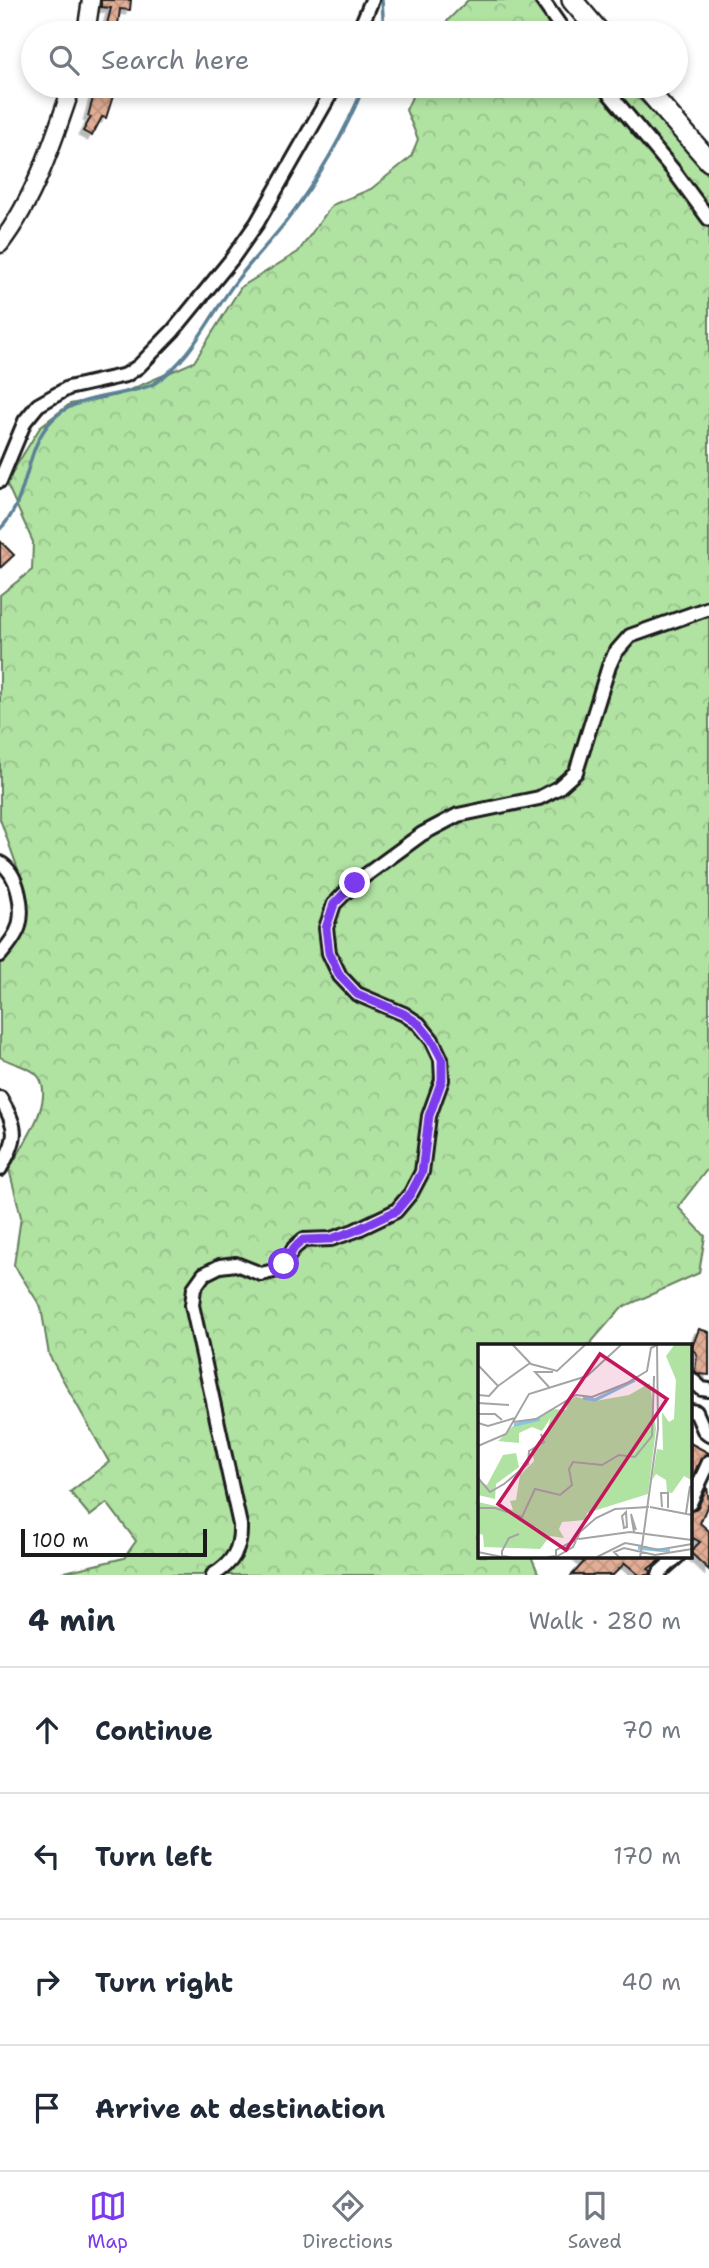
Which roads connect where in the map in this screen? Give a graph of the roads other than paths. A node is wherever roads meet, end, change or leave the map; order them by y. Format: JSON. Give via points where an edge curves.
{"nodes":[{"id":1,"x":91,"y":0,"type":"edge"},
{"id":2,"x":372,"y":0,"type":"edge"},
{"id":3,"x":541,"y":0,"type":"edge"},
{"id":4,"x":572,"y":0,"type":"edge"},
{"id":5,"x":88,"y":21,"type":"edge"},
{"id":6,"x":363,"y":21,"type":"edge"},
{"id":7,"x":556,"y":21,"type":"edge"},
{"id":8,"x":590,"y":21,"type":"edge"},
{"id":9,"x":67,"y":98,"type":"edge"},
{"id":10,"x":328,"y":98,"type":"edge"},
{"id":11,"x":613,"y":98,"type":"edge"},
{"id":12,"x":654,"y":98,"type":"edge"},
{"id":13,"x":709,"y":161,"type":"edge"},
{"id":14,"x":709,"y":219,"type":"edge"},
{"id":15,"x":0,"y":244,"type":"edge"},
{"id":16,"x":0,"y":481,"type":"edge"},
{"id":17,"x":709,"y":608,"type":"edge"},
{"id":18,"x":0,"y":863,"type":"edge"},
{"id":19,"x":0,"y":955,"type":"edge"},
{"id":20,"x":0,"y":1098,"type":"edge"},
{"id":21,"x":0,"y":1169,"type":"edge"},
{"id":22,"x":692,"y":1380,"type":"edge"},
{"id":23,"x":709,"y":1390,"type":"edge"},
{"id":24,"x":692,"y":1411,"type":"edge"},
{"id":25,"x":709,"y":1434,"type":"edge"},
{"id":26,"x":709,"y":1462,"type":"edge"},
{"id":27,"x":692,"y":1499,"type":"edge"},
{"id":28,"x":676,"y":1558,"type":"edge"},
{"id":29,"x":213,"y":1575,"type":"edge"},
{"id":30,"x":659,"y":1575,"type":"edge"}],
"edges":[{"from":1,"to":5,"type":"street"},
{"from":2,"to":6,"type":"street"},
{"from":3,"to":7,"type":"street"},
{"from":4,"to":8,"type":"main road"},
{"from":9,"to":15,"type":"street","via":[[18,222]]},
{"from":10,"to":16,"type":"street","via":[[246,240],[173,331],[126,375],[68,387],[38,405],[25,421]]},
{"from":11,"to":14,"type":"street"},
{"from":12,"to":13,"type":"main road"},
{"from":17,"to":29,"type":"street","via":[[638,632],[615,653],[576,772],[558,788],[540,798],[458,815],[422,834],[334,904],[326,928],[329,953],[340,976],[357,994],[419,1024],[442,1059],[442,1080],[429,1116],[422,1172],[396,1211],[331,1239],[303,1240],[274,1271],[261,1274],[236,1264],[220,1266],[204,1274],[194,1288],[192,1305],[240,1525],[236,1555]]},
{"from":18,"to":19,"type":"street","via":[[13,878],[22,905],[19,928]]},
{"from":20,"to":21,"type":"street","via":[[14,1121],[14,1143]]},
{"from":22,"to":23,"type":"street"},
{"from":24,"to":25,"type":"street"},
{"from":26,"to":27,"type":"street"},
{"from":28,"to":30,"type":"street"}]}
